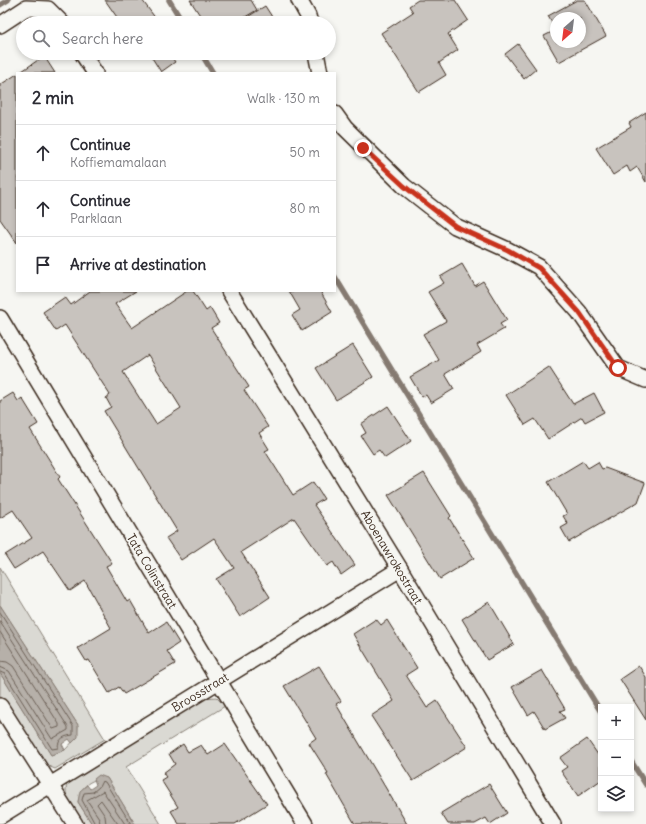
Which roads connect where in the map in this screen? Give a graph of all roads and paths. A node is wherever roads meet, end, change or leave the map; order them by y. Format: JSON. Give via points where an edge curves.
{"nodes":[{"id":1,"x":299,"y":0,"type":"edge"},
{"id":2,"x":55,"y":16,"type":"edge"},
{"id":3,"x":308,"y":16,"type":"edge"},
{"id":4,"x":0,"y":25,"type":"edge"},
{"id":5,"x":87,"y":60,"type":"edge"},
{"id":6,"x":317,"y":60,"type":"edge"},
{"id":7,"x":94,"y":72,"type":"edge"},
{"id":8,"x":320,"y":72,"type":"edge"},
{"id":9,"x":336,"y":115,"type":"edge"},
{"id":10,"x":230,"y":292,"type":"edge"},
{"id":11,"x":0,"y":318,"type":"edge"},
{"id":12,"x":646,"y":380,"type":"edge"},
{"id":13,"x":400,"y":569,"type":"junction"},
{"id":14,"x":218,"y":682,"type":"junction"},
{"id":15,"x":0,"y":706,"type":"edge"},
{"id":16,"x":49,"y":784,"type":"junction"},
{"id":17,"x":0,"y":816,"type":"edge"},
{"id":18,"x":75,"y":824,"type":"edge"},
{"id":19,"x":305,"y":824,"type":"edge"},
{"id":20,"x":553,"y":824,"type":"edge"}],
"edges":[{"from":1,"to":3,"type":"street"},
{"from":2,"to":4,"type":"street","via":[[48,9],[26,8]]},
{"from":5,"to":7,"type":"street"},
{"from":6,"to":8,"type":"street"},
{"from":9,"to":12,"type":"street","via":[[345,128],[404,186],[455,226],[508,250],[539,268],[579,312],[618,368]]},
{"from":10,"to":13,"type":"street","name":"Aboenawrokostraat"},
{"from":11,"to":14,"type":"street","name":"Tata Colinstraat"},
{"from":13,"to":14,"type":"street","name":"Broosstraat"},
{"from":13,"to":20,"type":"street","name":"Aboenawrokostraat"},
{"from":14,"to":16,"type":"street","name":"Broosstraat"},
{"from":14,"to":19,"type":"street","name":"Tata Colinstraat"},
{"from":15,"to":16,"type":"street"},
{"from":16,"to":17,"type":"street","name":"Broosstraat"},
{"from":16,"to":18,"type":"street"}]}
